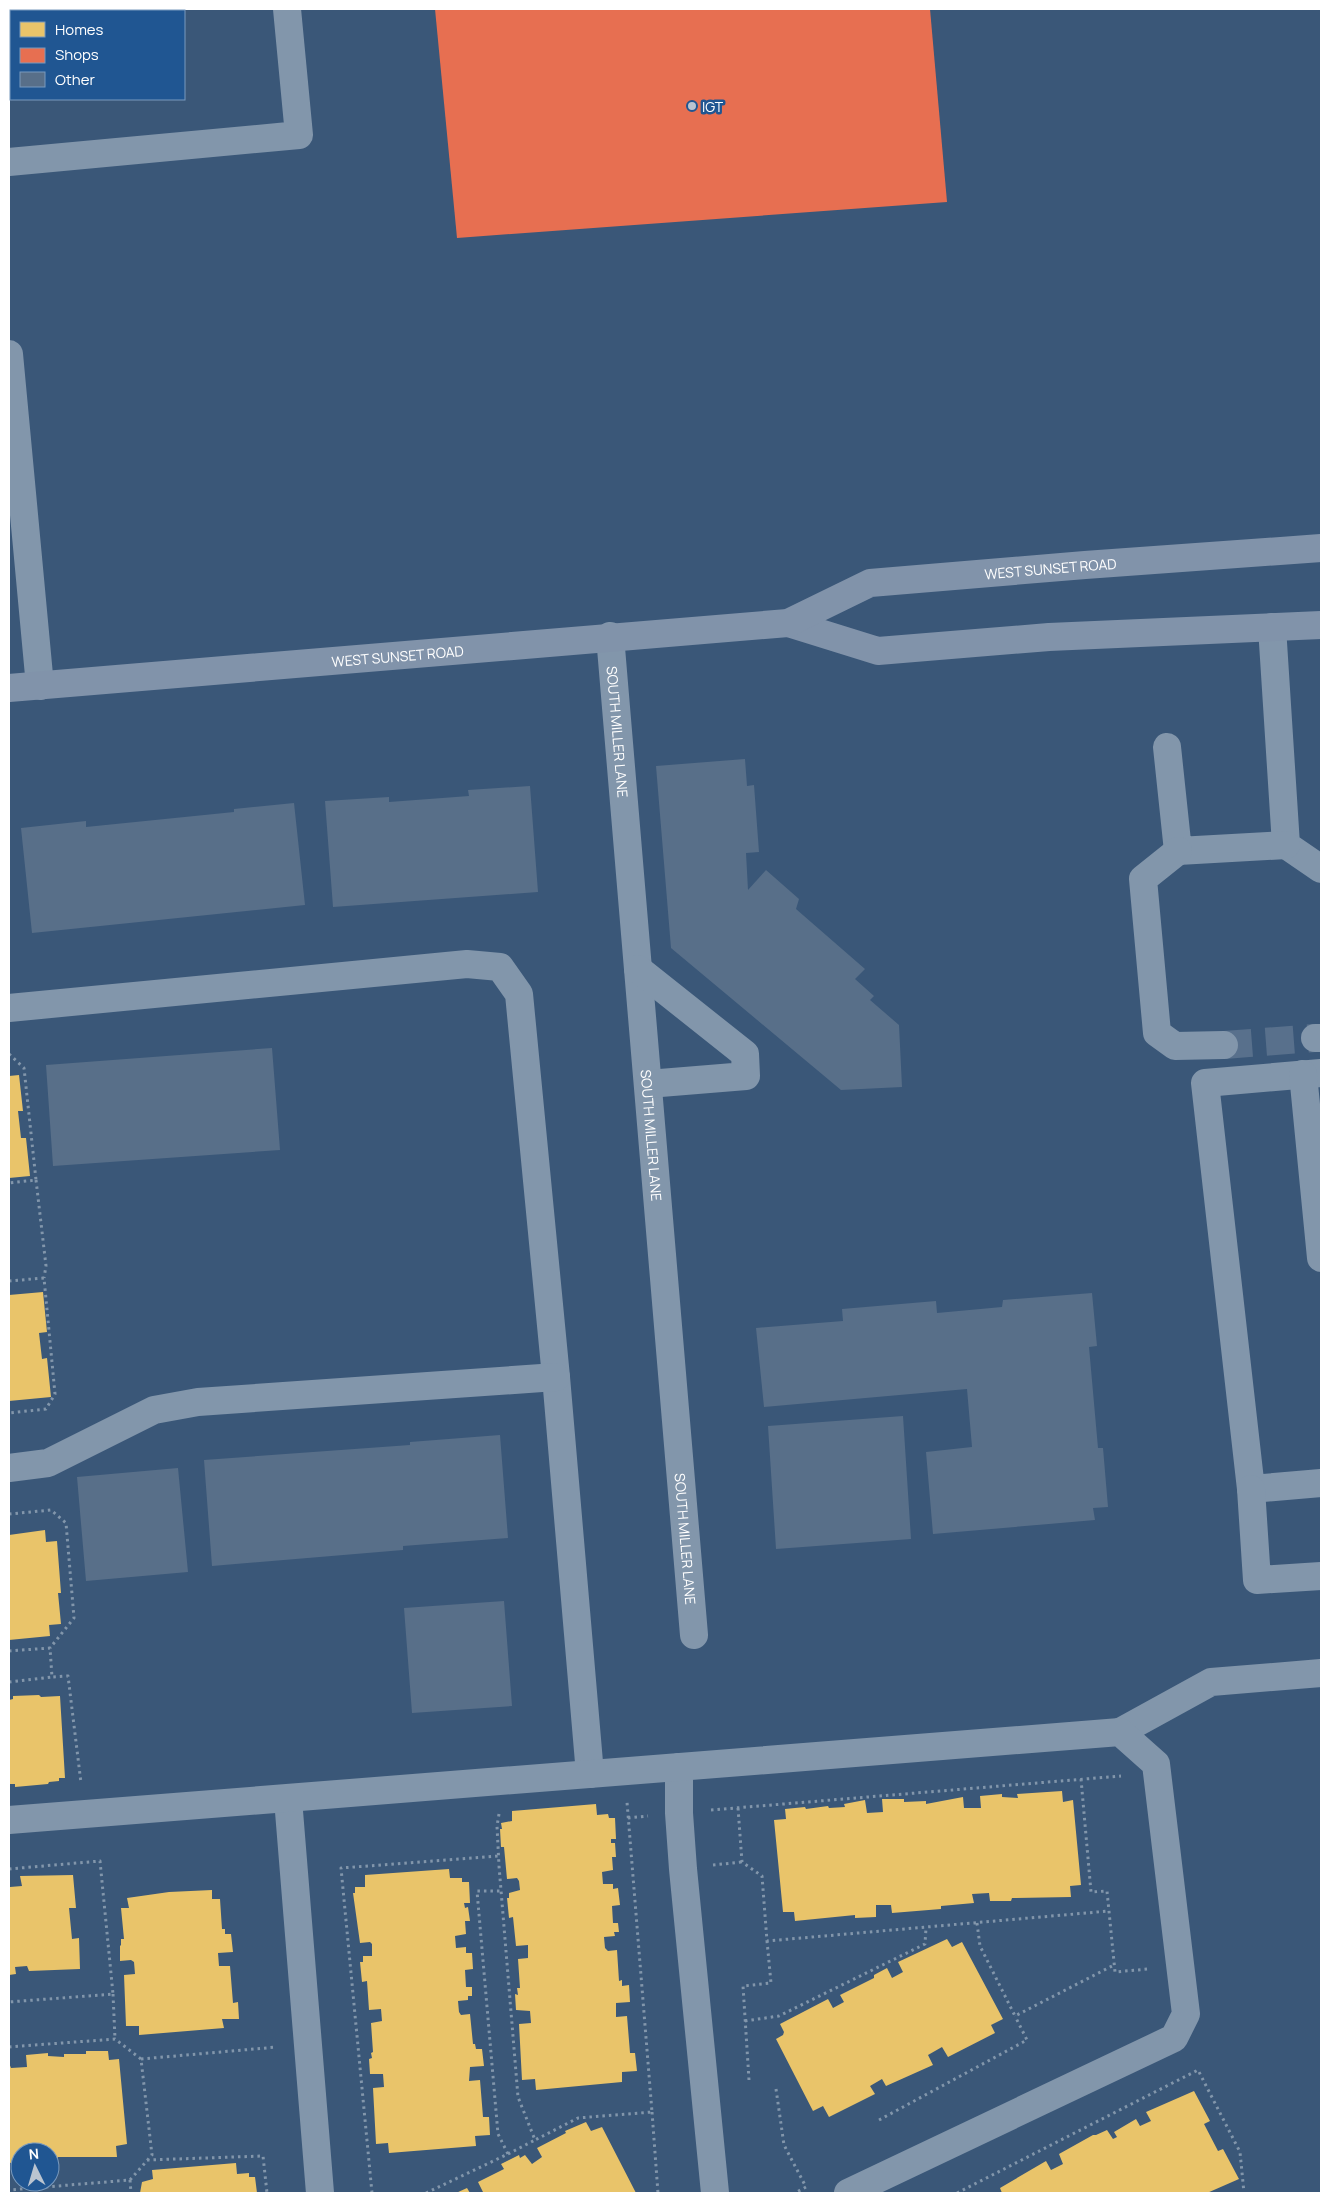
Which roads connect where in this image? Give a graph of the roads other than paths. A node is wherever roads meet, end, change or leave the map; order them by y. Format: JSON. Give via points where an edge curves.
{"nodes":[{"id":1,"x":287,"y":9,"type":"edge"},
{"id":2,"x":9,"y":162,"type":"edge"},
{"id":3,"x":9,"y":354,"type":"edge"},
{"id":4,"x":1321,"y":548,"type":"edge"},
{"id":5,"x":788,"y":623,"type":"junction"},
{"id":6,"x":1321,"y":625,"type":"edge"},
{"id":7,"x":1272,"y":627,"type":"junction"},
{"id":8,"x":610,"y":636,"type":"junction"},
{"id":9,"x":40,"y":686,"type":"junction"},
{"id":10,"x":9,"y":688,"type":"edge"},
{"id":11,"x":1167,"y":747,"type":"dead end"},
{"id":12,"x":1286,"y":845,"type":"junction"},
{"id":13,"x":1178,"y":850,"type":"junction"},
{"id":14,"x":1321,"y":869,"type":"edge"},
{"id":15,"x":638,"y":969,"type":"junction"},
{"id":16,"x":9,"y":1008,"type":"edge"},
{"id":17,"x":1224,"y":1045,"type":"tunnel mouth"},
{"id":18,"x":1312,"y":1073,"type":"edge"},
{"id":19,"x":648,"y":1084,"type":"junction"},
{"id":20,"x":1321,"y":1258,"type":"edge"},
{"id":21,"x":556,"y":1377,"type":"junction"},
{"id":22,"x":9,"y":1468,"type":"edge"},
{"id":23,"x":1321,"y":1483,"type":"edge"},
{"id":24,"x":1251,"y":1489,"type":"junction"},
{"id":25,"x":1321,"y":1576,"type":"edge"},
{"id":26,"x":694,"y":1635,"type":"dead end"},
{"id":27,"x":1321,"y":1674,"type":"edge"},
{"id":28,"x":1120,"y":1732,"type":"junction"},
{"id":29,"x":679,"y":1767,"type":"junction"},
{"id":30,"x":590,"y":1774,"type":"junction"},
{"id":31,"x":288,"y":1799,"type":"junction"},
{"id":32,"x":9,"y":1820,"type":"edge"},
{"id":33,"x":320,"y":2193,"type":"edge"},
{"id":34,"x":715,"y":2193,"type":"edge"},
{"id":35,"x":848,"y":2193,"type":"edge"}],
"edges":[{"from":1,"to":2,"type":"street","via":[[299,135]]},
{"from":3,"to":9,"type":"street"},
{"from":4,"to":5,"type":"main road","name":"WEST SUNSET ROAD","via":[[870,583]]},
{"from":5,"to":7,"type":"main road","name":"WEST SUNSET ROAD","via":[[878,651],[1049,637]]},
{"from":5,"to":8,"type":"main road","name":"WEST SUNSET ROAD"},
{"from":6,"to":7,"type":"main road","name":"WEST SUNSET ROAD"},
{"from":7,"to":12,"type":"street"},
{"from":8,"to":9,"type":"main road","name":"WEST SUNSET ROAD"},
{"from":8,"to":15,"type":"street","name":"SOUTH MILLER LANE"},
{"from":9,"to":10,"type":"main road","name":"WEST SUNSET ROAD"},
{"from":11,"to":13,"type":"street"},
{"from":12,"to":13,"type":"street"},
{"from":12,"to":14,"type":"street"},
{"from":13,"to":17,"type":"street","via":[[1143,879],[1157,1032],[1174,1046]]},
{"from":15,"to":19,"type":"street","name":"SOUTH MILLER LANE"},
{"from":15,"to":19,"type":"street","via":[[745,1054],[746,1076]]},
{"from":16,"to":21,"type":"street","via":[[467,964],[500,967],[519,994]]},
{"from":18,"to":20,"type":"street"},
{"from":18,"to":24,"type":"street","via":[[1205,1083]]},
{"from":19,"to":26,"type":"street","name":"SOUTH MILLER LANE"},
{"from":21,"to":22,"type":"street","via":[[198,1402],[154,1410],[48,1463]]},
{"from":21,"to":30,"type":"street"},
{"from":23,"to":24,"type":"street"},
{"from":24,"to":25,"type":"street","via":[[1257,1580]]},
{"from":27,"to":28,"type":"street","via":[[1211,1682]]},
{"from":28,"to":29,"type":"street"},
{"from":28,"to":35,"type":"street","via":[[1156,1764],[1186,2014],[1174,2038]]},
{"from":29,"to":30,"type":"street"},
{"from":29,"to":34,"type":"street","via":[[679,1813]]},
{"from":30,"to":31,"type":"street"},
{"from":31,"to":32,"type":"street"},
{"from":31,"to":33,"type":"street"}]}
